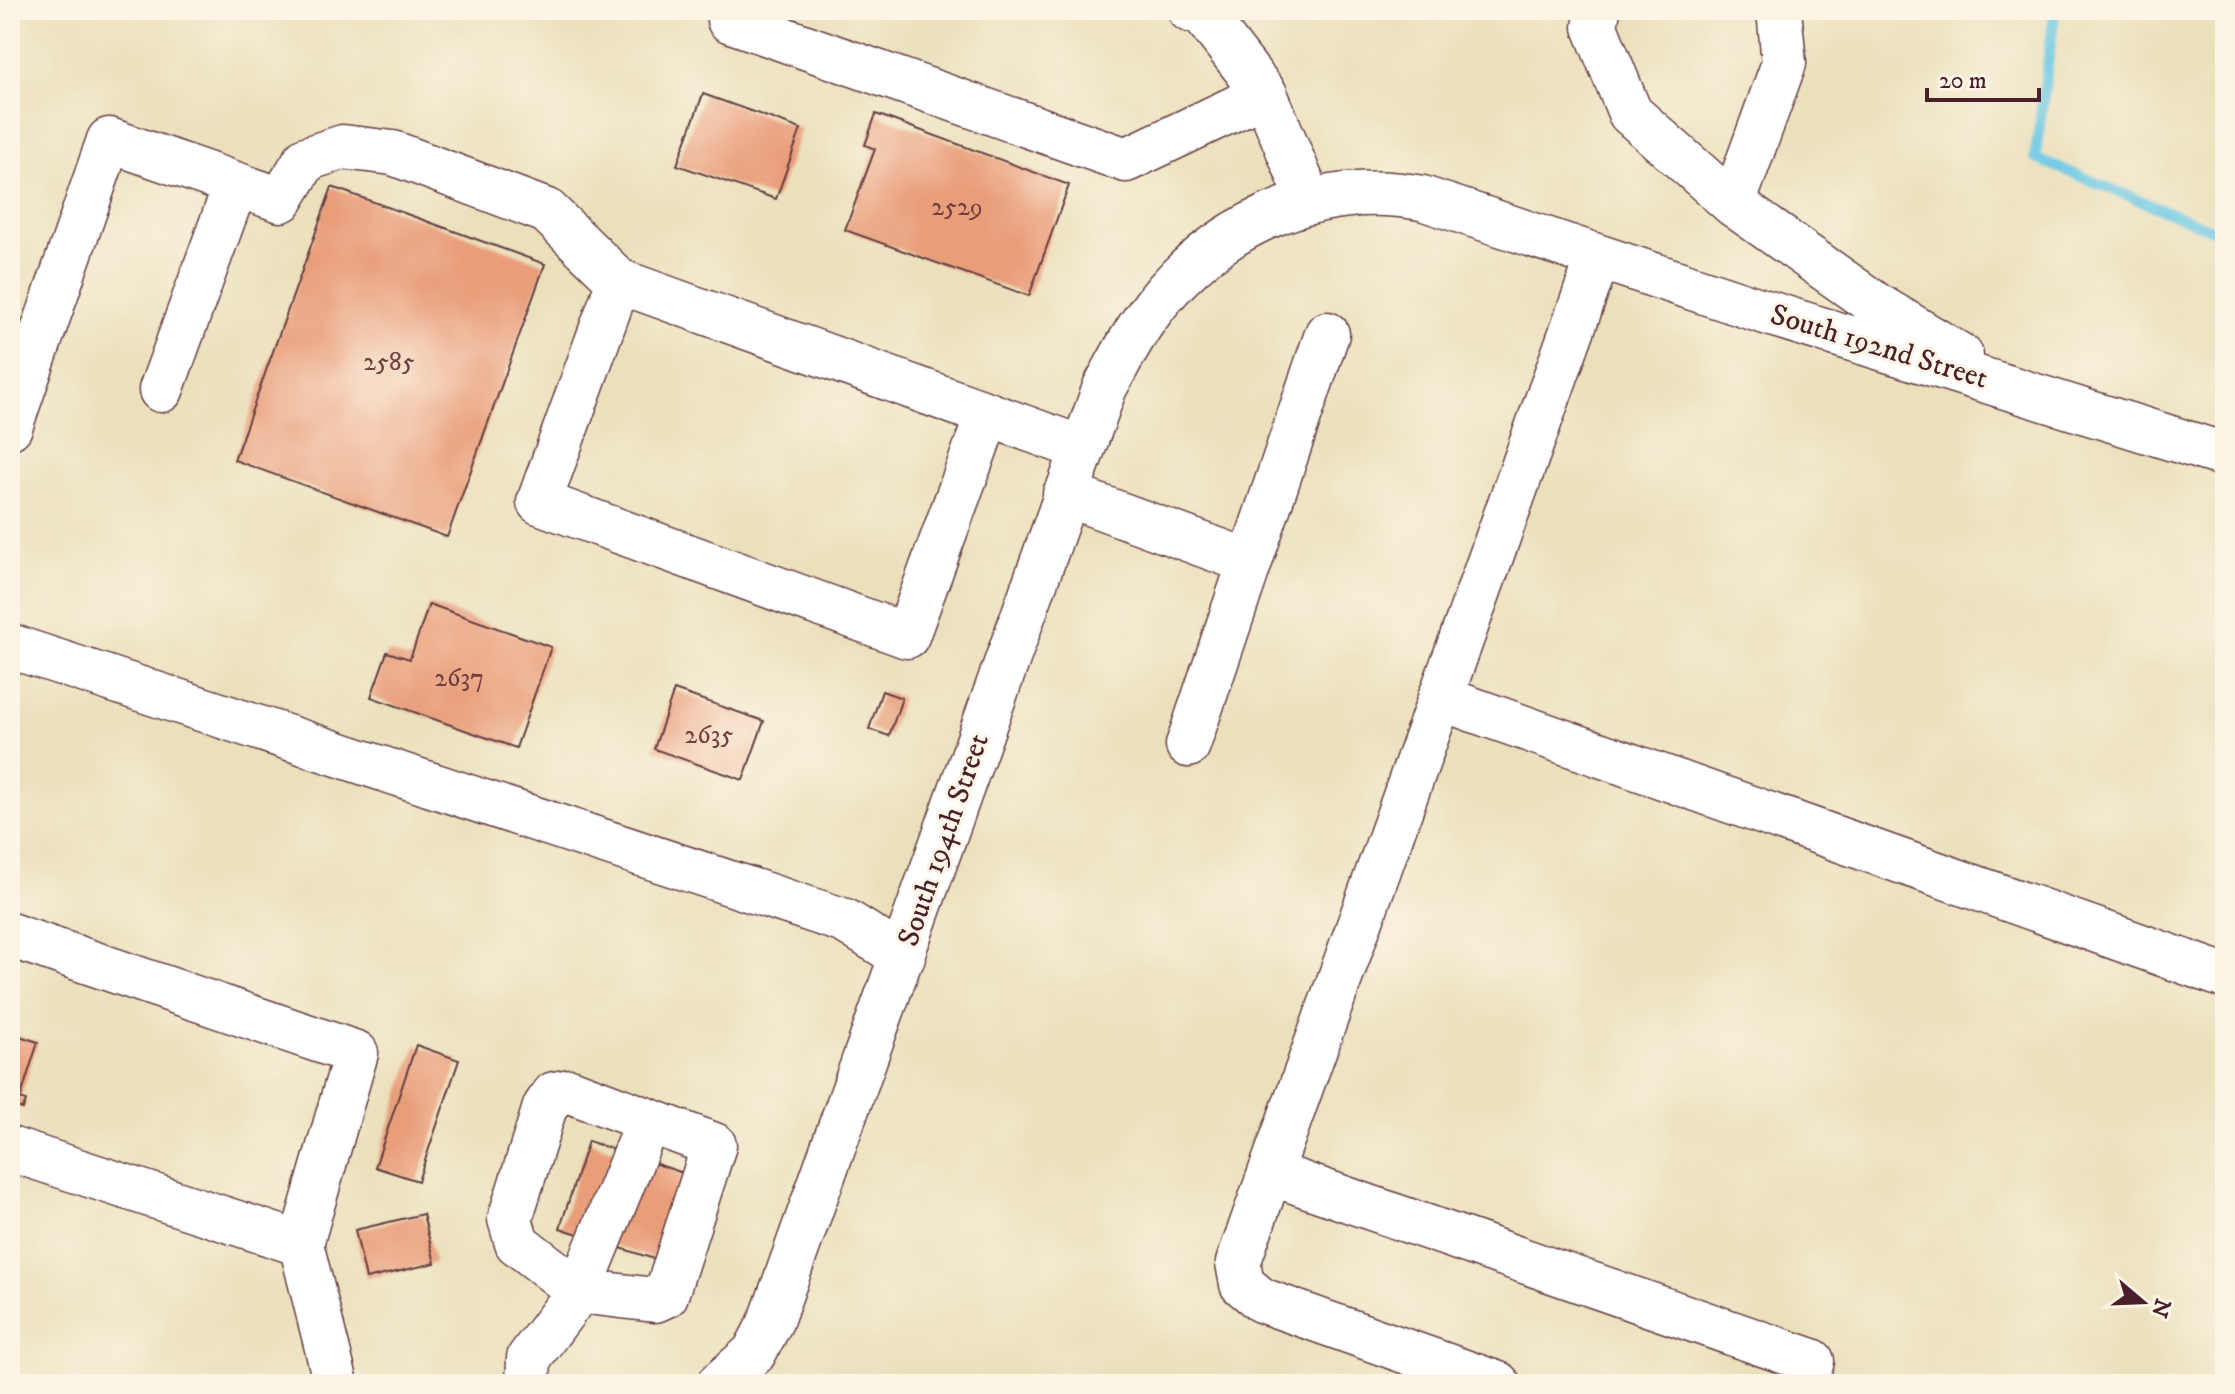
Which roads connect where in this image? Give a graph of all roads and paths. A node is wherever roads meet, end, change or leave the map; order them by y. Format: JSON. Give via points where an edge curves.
{"nodes":[{"id":1,"x":733,"y":10,"type":"edge"},
{"id":2,"x":1190,"y":10,"type":"edge"},
{"id":3,"x":1598,"y":10,"type":"edge"},
{"id":4,"x":1779,"y":10,"type":"edge"},
{"id":5,"x":1265,"y":94,"type":"junction"},
{"id":6,"x":236,"y":184,"type":"junction"},
{"id":7,"x":1309,"y":200,"type":"junction"},
{"id":8,"x":1733,"y":204,"type":"junction"},
{"id":9,"x":1598,"y":258,"type":"junction"},
{"id":10,"x":619,"y":281,"type":"junction"},
{"id":11,"x":1327,"y":334,"type":"dead end"},
{"id":12,"x":161,"y":390,"type":"dead end"},
{"id":13,"x":2018,"y":390,"type":"junction"},
{"id":14,"x":988,"y":414,"type":"junction"},
{"id":15,"x":10,"y":427,"type":"edge"},
{"id":16,"x":1081,"y":448,"type":"junction"},
{"id":17,"x":2225,"y":455,"type":"edge"},
{"id":18,"x":1065,"y":494,"type":"junction"},
{"id":19,"x":1250,"y":562,"type":"junction"},
{"id":20,"x":10,"y":646,"type":"edge"},
{"id":21,"x":1440,"y":698,"type":"junction"},
{"id":22,"x":1188,"y":745,"type":"dead end"},
{"id":23,"x":10,"y":935,"type":"edge"},
{"id":24,"x":903,"y":957,"type":"junction"},
{"id":25,"x":2225,"y":976,"type":"edge"},
{"id":26,"x":648,"y":1121,"type":"junction"},
{"id":27,"x":10,"y":1149,"type":"edge"},
{"id":28,"x":1271,"y":1173,"type":"junction"},
{"id":29,"x":301,"y":1244,"type":"junction"},
{"id":30,"x":579,"y":1291,"type":"junction"},
{"id":31,"x":336,"y":1384,"type":"edge"},
{"id":32,"x":528,"y":1384,"type":"edge"},
{"id":33,"x":719,"y":1384,"type":"edge"},
{"id":34,"x":1498,"y":1384,"type":"edge"},
{"id":35,"x":1803,"y":1384,"type":"edge"}],
"edges":[{"from":1,"to":5,"type":"street","via":[[729,20],[1126,160]]},
{"from":2,"to":5,"type":"street","via":[[1203,14]]},
{"from":3,"to":8,"type":"street","via":[[1595,27],[1630,113]]},
{"from":4,"to":8,"type":"street","via":[[1784,63]]},
{"from":5,"to":7,"type":"street"},
{"from":6,"to":10,"type":"street","via":[[281,200],[306,159],[343,147],[393,153],[547,211]]},
{"from":6,"to":12,"type":"street"},
{"from":6,"to":15,"type":"street","via":[[109,140]]},
{"from":7,"to":9,"type":"street","name":"South 192nd Street","via":[[1383,191],[1422,198]]},
{"from":7,"to":16,"type":"street","name":"South 194th Street","via":[[1238,231],[1204,254],[1167,292],[1105,387]]},
{"from":8,"to":13,"type":"street","via":[[1875,304]]},
{"from":9,"to":13,"type":"street","name":"South 192nd Street"},
{"from":9,"to":21,"type":"street"},
{"from":10,"to":14,"type":"street"},
{"from":10,"to":14,"type":"street","via":[[539,502],[907,636]]},
{"from":11,"to":19,"type":"street"},
{"from":13,"to":17,"type":"street","name":"South 192nd Street"},
{"from":14,"to":16,"type":"street"},
{"from":16,"to":18,"type":"street","name":"South 194th Street"},
{"from":18,"to":19,"type":"street"},
{"from":18,"to":24,"type":"street","name":"South 194th Street"},
{"from":19,"to":22,"type":"street"},
{"from":20,"to":24,"type":"street","via":[[845,921]]},
{"from":21,"to":25,"type":"street"},
{"from":21,"to":28,"type":"street"},
{"from":23,"to":29,"type":"street","via":[[356,1053]]},
{"from":24,"to":33,"type":"street","name":"South 194th Street","via":[[771,1321],[754,1353]]},
{"from":26,"to":30,"type":"street"},
{"from":26,"to":30,"type":"street","via":[[714,1145],[670,1288],[655,1300]]},
{"from":26,"to":30,"type":"street","via":[[570,1091],[554,1094],[545,1107],[510,1219],[511,1233]]},
{"from":27,"to":29,"type":"street"},
{"from":28,"to":34,"type":"street","via":[[1238,1263],[1242,1284],[1261,1300]]},
{"from":28,"to":35,"type":"street","via":[[1812,1361]]},
{"from":29,"to":31,"type":"street"},
{"from":30,"to":32,"type":"street","via":[[529,1358]]}]}
